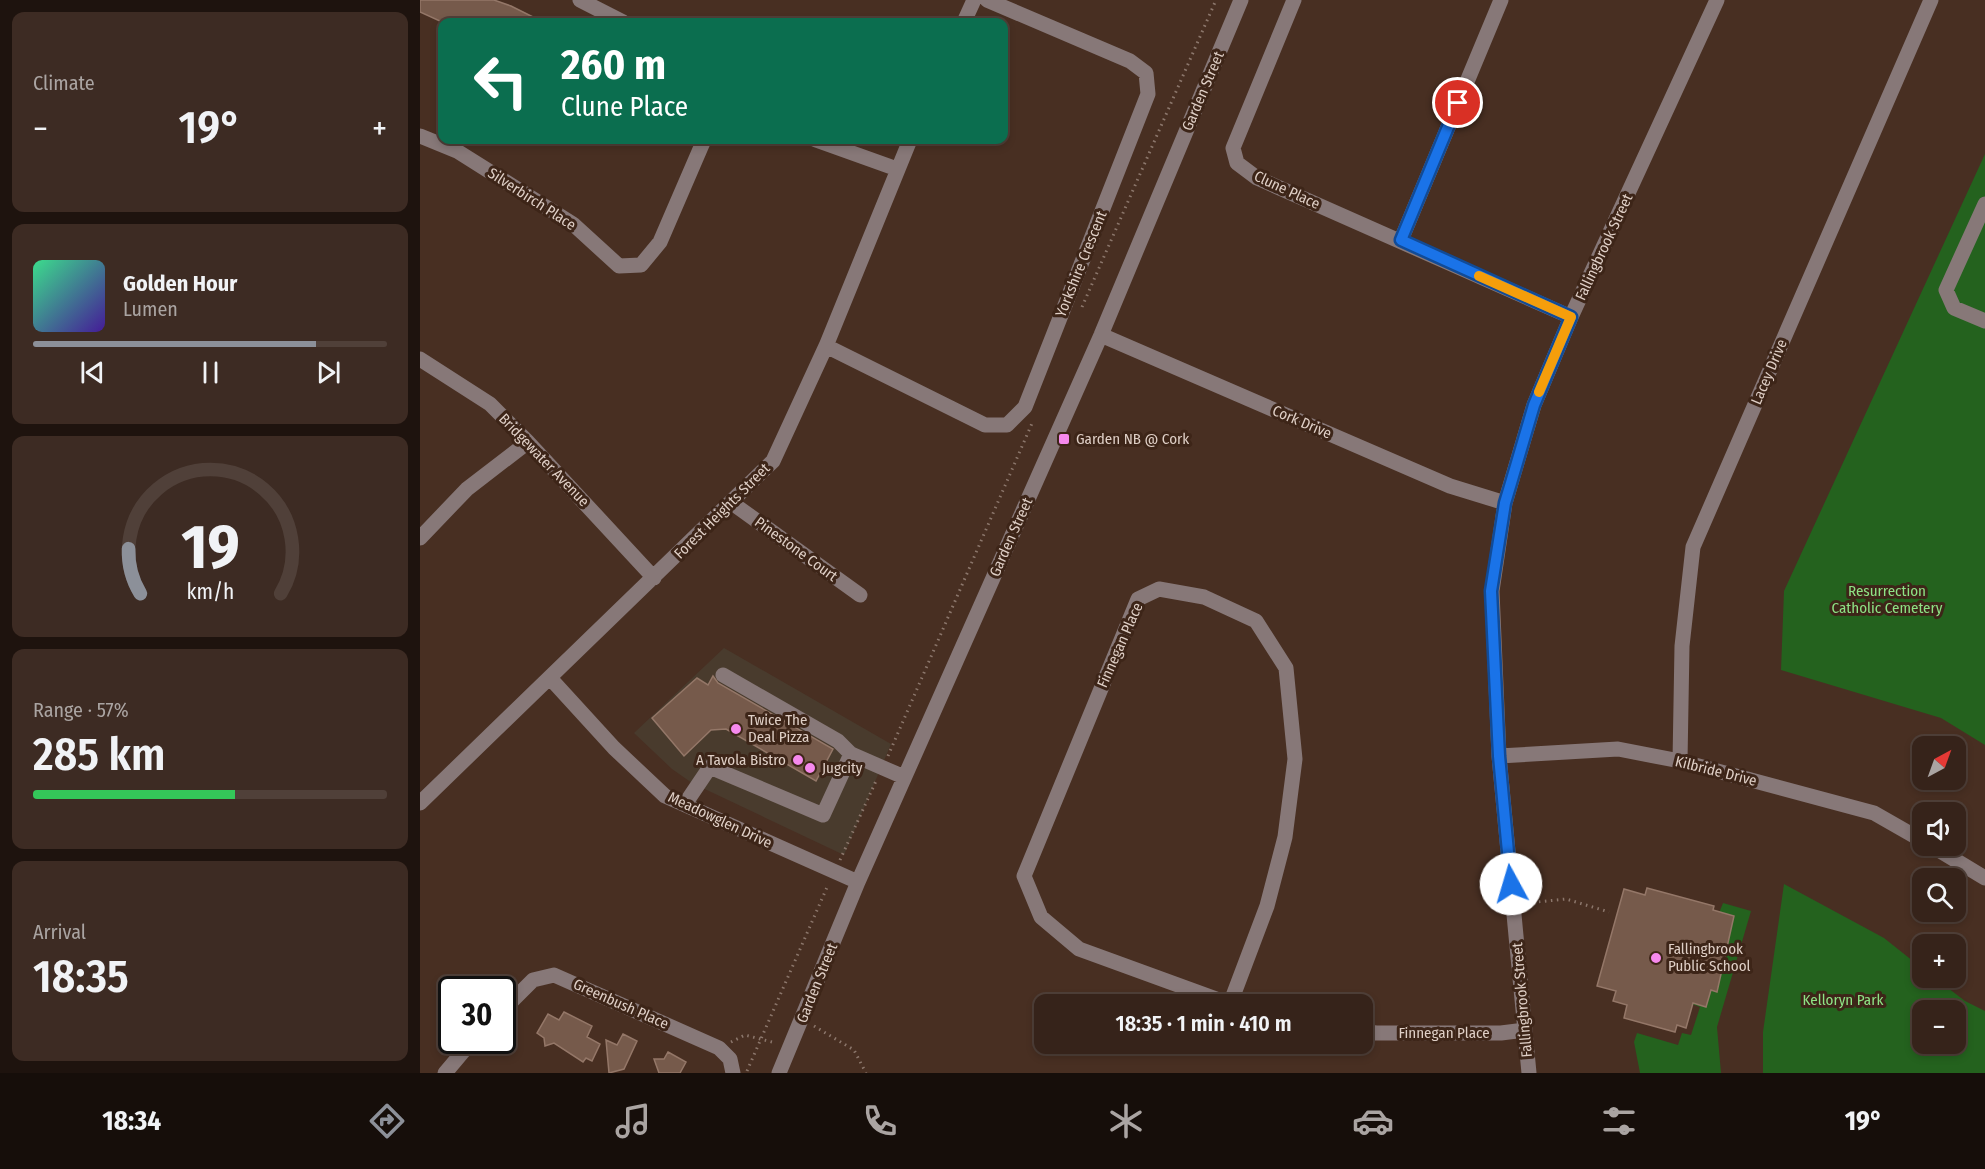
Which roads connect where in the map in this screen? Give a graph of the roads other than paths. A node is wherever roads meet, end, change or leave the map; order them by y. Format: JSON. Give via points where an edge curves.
{"nodes":[{"id":1,"x":580,"y":0,"type":"edge"},
{"id":2,"x":974,"y":0,"type":"edge"},
{"id":3,"x":987,"y":0,"type":"edge"},
{"id":4,"x":1240,"y":0,"type":"edge"},
{"id":5,"x":1294,"y":0,"type":"edge"},
{"id":6,"x":1501,"y":0,"type":"edge"},
{"id":7,"x":1717,"y":0,"type":"edge"},
{"id":8,"x":1931,"y":0,"type":"edge"},
{"id":9,"x":615,"y":18,"type":"edge"},
{"id":10,"x":966,"y":18,"type":"edge"},
{"id":11,"x":420,"y":136,"type":"edge"},
{"id":12,"x":438,"y":143,"type":"edge"},
{"id":13,"x":440,"y":144,"type":"edge"},
{"id":14,"x":702,"y":144,"type":"edge"},
{"id":15,"x":827,"y":144,"type":"edge"},
{"id":16,"x":908,"y":144,"type":"edge"},
{"id":17,"x":897,"y":169,"type":"junction"},
{"id":18,"x":1985,"y":204,"type":"edge"},
{"id":19,"x":1401,"y":240,"type":"junction"},
{"id":20,"x":1571,"y":317,"type":"junction"},
{"id":21,"x":1985,"y":321,"type":"edge"},
{"id":22,"x":1101,"y":334,"type":"junction"},
{"id":23,"x":826,"y":346,"type":"junction"},
{"id":24,"x":420,"y":359,"type":"edge"},
{"id":25,"x":528,"y":442,"type":"junction"},
{"id":26,"x":732,"y":503,"type":"junction"},
{"id":27,"x":1505,"y":503,"type":"junction"},
{"id":28,"x":420,"y":538,"type":"edge"},
{"id":29,"x":654,"y":578,"type":"junction"},
{"id":30,"x":860,"y":595,"type":"dead end"},
{"id":31,"x":723,"y":675,"type":"dead end"},
{"id":32,"x":550,"y":678,"type":"junction"},
{"id":33,"x":851,"y":754,"type":"junction"},
{"id":34,"x":1499,"y":756,"type":"junction"},
{"id":35,"x":1680,"y":761,"type":"junction"},
{"id":36,"x":904,"y":777,"type":"junction"},
{"id":37,"x":420,"y":803,"type":"edge"},
{"id":38,"x":685,"y":804,"type":"junction"},
{"id":39,"x":1912,"y":835,"type":"edge"},
{"id":40,"x":1949,"y":856,"type":"edge"},
{"id":41,"x":1985,"y":878,"type":"edge"},
{"id":42,"x":858,"y":882,"type":"junction"},
{"id":43,"x":516,"y":997,"type":"edge"},
{"id":44,"x":1232,"y":1004,"type":"edge"},
{"id":45,"x":1526,"y":1030,"type":"junction"},
{"id":46,"x":1373,"y":1033,"type":"edge"},
{"id":47,"x":461,"y":1054,"type":"edge"},
{"id":48,"x":445,"y":1073,"type":"edge"},
{"id":49,"x":733,"y":1073,"type":"edge"},
{"id":50,"x":779,"y":1073,"type":"edge"},
{"id":51,"x":1529,"y":1073,"type":"edge"}],
"edges":[{"from":1,"to":9,"type":"street"},
{"from":2,"to":10,"type":"street"},
{"from":3,"to":23,"type":"street","name":"Yorkshire Crescent","via":[[1130,61],[1146,73],[1148,94],[1025,407],[1007,425],[985,425]]},
{"from":4,"to":22,"type":"street","name":"Garden Street"},
{"from":5,"to":19,"type":"street","name":"Clune Place","via":[[1233,148],[1237,164],[1257,178]]},
{"from":6,"to":19,"type":"street"},
{"from":7,"to":20,"type":"street","name":"Fallingbrook Street"},
{"from":8,"to":35,"type":"street","name":"Lacey Drive","via":[[1693,547],[1682,646]]},
{"from":11,"to":12,"type":"street","name":"Silverbirch Place"},
{"from":13,"to":14,"type":"street","name":"Silverbirch Place","via":[[573,224],[619,266],[641,265],[660,242]]},
{"from":15,"to":17,"type":"street"},
{"from":16,"to":17,"type":"street","name":"Forest Heights Street"},
{"from":17,"to":23,"type":"street","name":"Forest Heights Street"},
{"from":18,"to":21,"type":"street","via":[[1946,290],[1954,308]]},
{"from":19,"to":20,"type":"street","name":"Clune Place"},
{"from":20,"to":27,"type":"street","name":"Fallingbrook Street","via":[[1534,405]]},
{"from":22,"to":27,"type":"street","name":"Cork Drive","via":[[1450,486]]},
{"from":22,"to":36,"type":"street","name":"Garden Street"},
{"from":23,"to":26,"type":"street","name":"Forest Heights Street","via":[[773,461]]},
{"from":24,"to":25,"type":"street","name":"Bridgewater Avenue","via":[[490,404]]},
{"from":25,"to":28,"type":"street","via":[[467,489]]},
{"from":25,"to":29,"type":"street","name":"Bridgewater Avenue"},
{"from":26,"to":29,"type":"street","name":"Forest Heights Street"},
{"from":26,"to":30,"type":"street","name":"Pinestone Court"},
{"from":27,"to":34,"type":"street","name":"Fallingbrook Street","via":[[1491,591]]},
{"from":29,"to":32,"type":"street","name":"Forest Heights Street"},
{"from":31,"to":33,"type":"street","via":[[838,741]]},
{"from":32,"to":37,"type":"street","name":"Forest Heights Street"},
{"from":32,"to":38,"type":"street","name":"Meadowglen Drive","via":[[614,748],[665,796]]},
{"from":33,"to":36,"type":"street"},
{"from":33,"to":38,"type":"street","via":[[823,815],[710,767]]},
{"from":34,"to":35,"type":"street","name":"Kilbride Drive","via":[[1618,749]]},
{"from":34,"to":45,"type":"street","name":"Fallingbrook Street"},
{"from":35,"to":39,"type":"street","name":"Kilbride Drive","via":[[1874,813]]},
{"from":36,"to":42,"type":"street","name":"Garden Street"},
{"from":38,"to":42,"type":"street","name":"Meadowglen Drive"},
{"from":40,"to":41,"type":"street"},
{"from":42,"to":50,"type":"street","name":"Garden Street"},
{"from":43,"to":49,"type":"street","name":"Greenbush Place","via":[[533,980],[554,975],[719,1047],[730,1059]]},
{"from":44,"to":44,"type":"street","name":"Finnegan Place","via":[[1267,906],[1285,837],[1295,759],[1286,668],[1256,621],[1204,597],[1159,589],[1138,599],[1024,876],[1041,917],[1079,949]]},
{"from":45,"to":46,"type":"street","name":"Finnegan Place"},
{"from":45,"to":51,"type":"street","name":"Fallingbrook Street"},
{"from":47,"to":48,"type":"street"}]}
